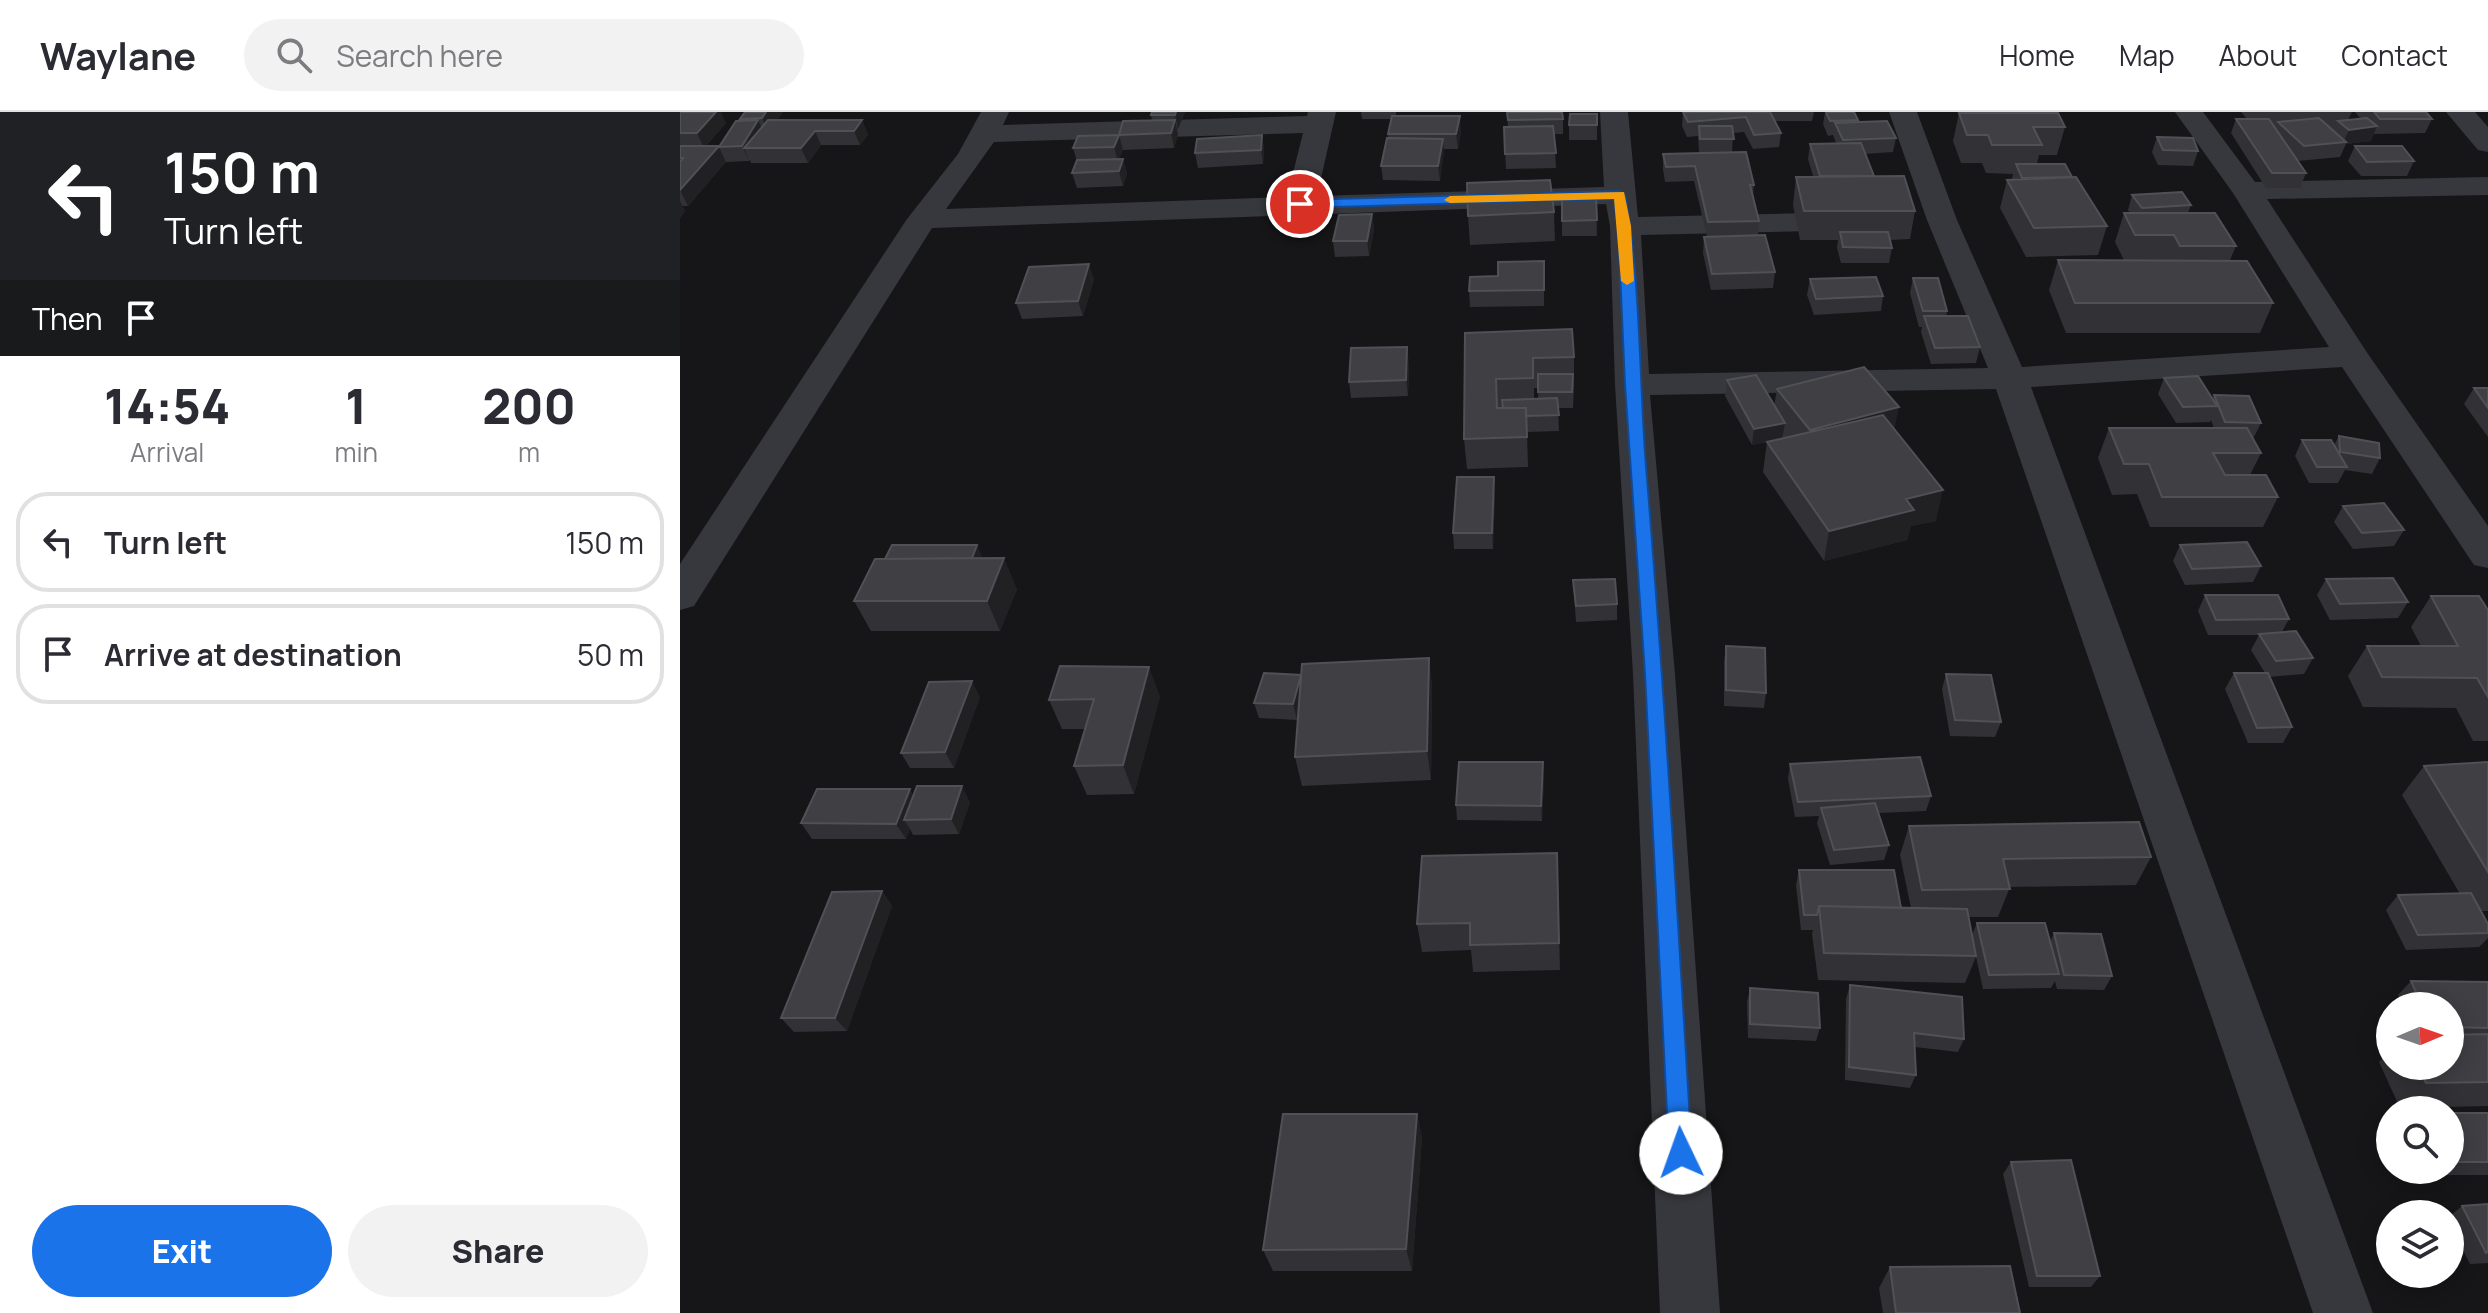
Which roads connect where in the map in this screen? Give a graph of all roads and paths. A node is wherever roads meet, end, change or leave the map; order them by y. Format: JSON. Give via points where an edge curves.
{"nodes":[{"id":1,"x":1614,"y":112,"type":"edge"},
{"id":2,"x":1903,"y":112,"type":"edge"},
{"id":3,"x":2189,"y":112,"type":"edge"},
{"id":4,"x":2460,"y":112,"type":"edge"},
{"id":5,"x":1321,"y":118,"type":"edge"},
{"id":6,"x":990,"y":123,"type":"edge"},
{"id":7,"x":2488,"y":144,"type":"edge"},
{"id":8,"x":2488,"y":186,"type":"edge"},
{"id":9,"x":2247,"y":191,"type":"junction"},
{"id":10,"x":1300,"y":204,"type":"junction"},
{"id":11,"x":1622,"y":210,"type":"junction"},
{"id":12,"x":922,"y":219,"type":"junction"},
{"id":13,"x":1878,"y":221,"type":"edge"},
{"id":14,"x":2352,"y":356,"type":"junction"},
{"id":15,"x":2010,"y":378,"type":"junction"},
{"id":16,"x":1632,"y":385,"type":"junction"},
{"id":17,"x":2488,"y":555,"type":"edge"},
{"id":18,"x":683,"y":587,"type":"edge"},
{"id":19,"x":1690,"y":1313,"type":"edge"},
{"id":20,"x":2343,"y":1313,"type":"edge"}],
"edges":[{"from":1,"to":11,"type":"street"},
{"from":2,"to":15,"type":"street","via":[[1926,220]]},
{"from":3,"to":9,"type":"street"},
{"from":4,"to":7,"type":"street"},
{"from":5,"to":6,"type":"street"},
{"from":5,"to":10,"type":"street"},
{"from":6,"to":12,"type":"street","via":[[960,175]]},
{"from":8,"to":9,"type":"street"},
{"from":9,"to":14,"type":"street"},
{"from":10,"to":11,"type":"street"},
{"from":10,"to":12,"type":"street"},
{"from":11,"to":13,"type":"street"},
{"from":11,"to":16,"type":"street"},
{"from":12,"to":18,"type":"street"},
{"from":14,"to":15,"type":"street"},
{"from":14,"to":17,"type":"street"},
{"from":15,"to":16,"type":"street"},
{"from":15,"to":20,"type":"street"},
{"from":16,"to":19,"type":"street"}]}
